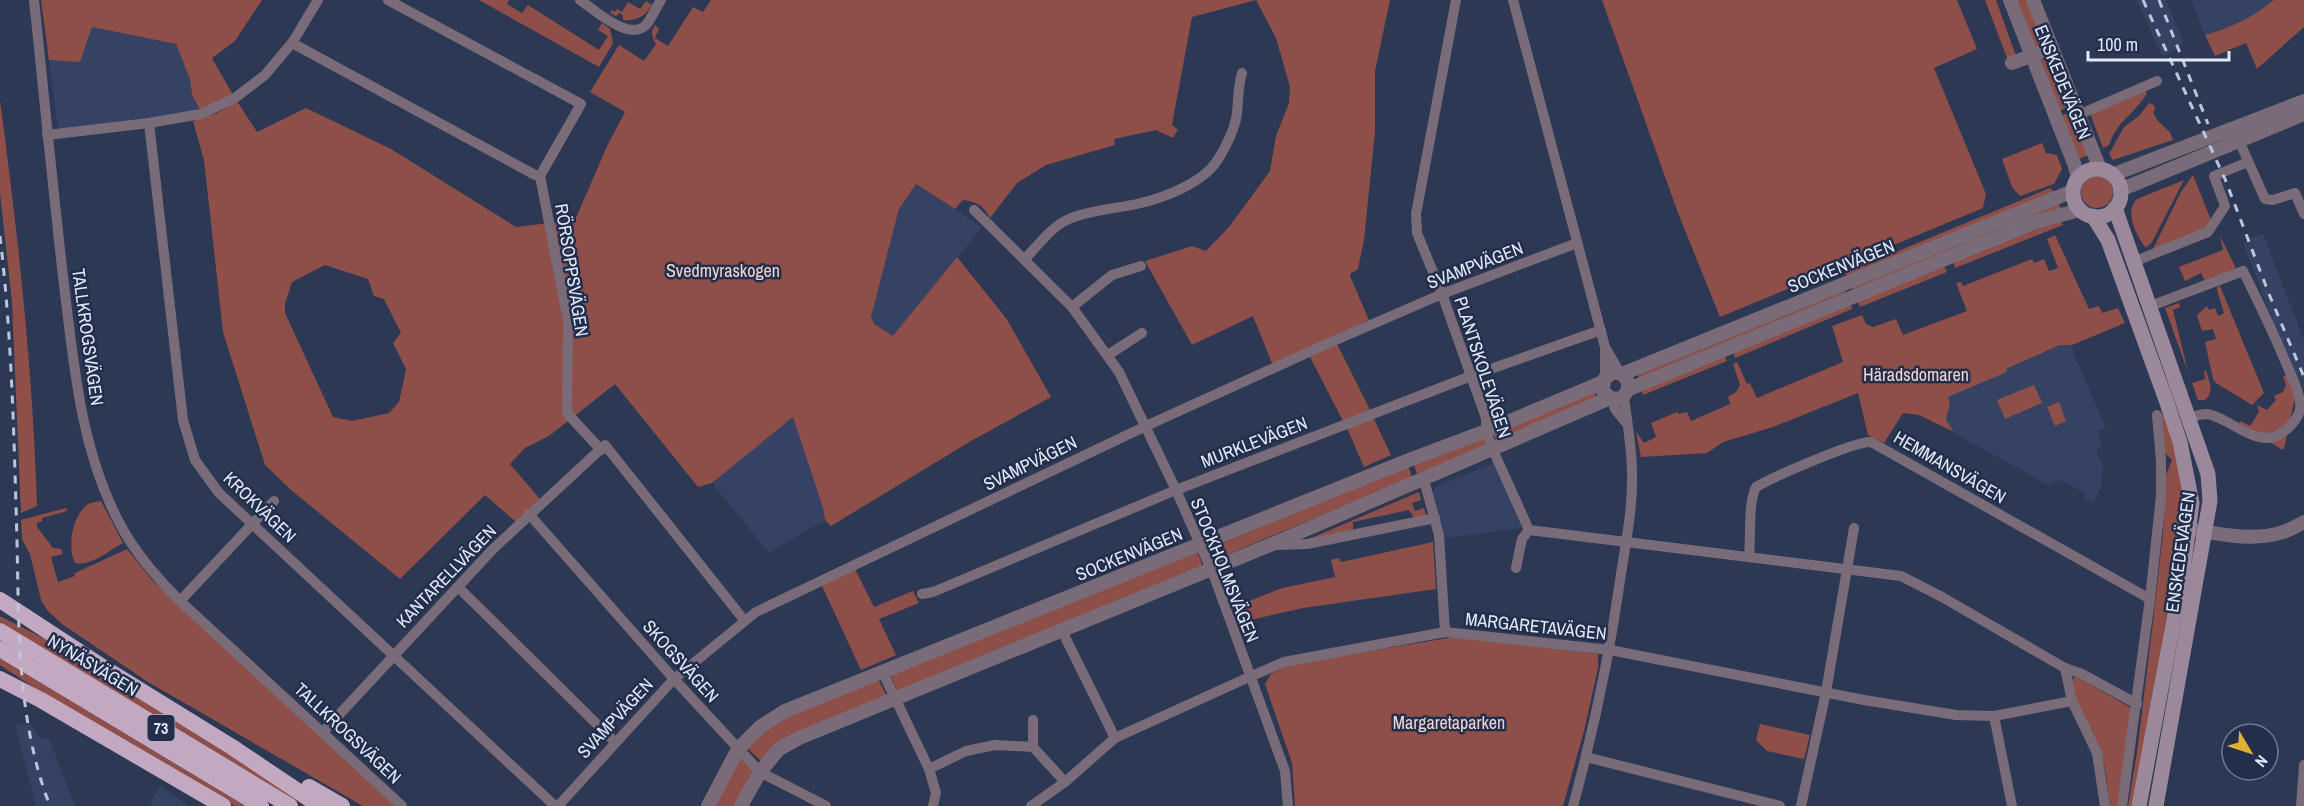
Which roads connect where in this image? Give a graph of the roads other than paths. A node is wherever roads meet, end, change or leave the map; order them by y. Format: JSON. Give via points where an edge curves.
{"nodes":[{"id":1,"x":34,"y":0,"type":"edge"},
{"id":2,"x":318,"y":0,"type":"edge"},
{"id":3,"x":388,"y":0,"type":"edge"},
{"id":4,"x":580,"y":0,"type":"edge"},
{"id":5,"x":661,"y":0,"type":"edge"},
{"id":6,"x":1456,"y":0,"type":"edge"},
{"id":7,"x":1513,"y":0,"type":"edge"},
{"id":8,"x":2010,"y":0,"type":"edge"},
{"id":9,"x":2033,"y":0,"type":"edge"},
{"id":10,"x":292,"y":43,"type":"junction"},
{"id":11,"x":2052,"y":48,"type":"junction"},
{"id":12,"x":2031,"y":57,"type":"junction"},
{"id":13,"x":2012,"y":63,"type":"dead end"},
{"id":14,"x":1242,"y":73,"type":"dead end"},
{"id":15,"x":2157,"y":81,"type":"dead end"},
{"id":16,"x":2304,"y":100,"type":"edge"},
{"id":17,"x":2304,"y":114,"type":"edge"},
{"id":18,"x":2078,"y":115,"type":"junction"},
{"id":19,"x":149,"y":123,"type":"junction"},
{"id":20,"x":2236,"y":134,"type":"junction"},
{"id":21,"x":47,"y":135,"type":"junction"},
{"id":22,"x":2248,"y":162,"type":"junction"},
{"id":23,"x":2106,"y":172,"type":"junction"},
{"id":24,"x":540,"y":176,"type":"junction"},
{"id":25,"x":2075,"y":185,"type":"junction"},
{"id":26,"x":2120,"y":190,"type":"junction"},
{"id":27,"x":2299,"y":191,"type":"edge"},
{"id":28,"x":2115,"y":208,"type":"junction"},
{"id":29,"x":974,"y":210,"type":"dead end"},
{"id":30,"x":2086,"y":213,"type":"junction"},
{"id":31,"x":2304,"y":214,"type":"edge"},
{"id":32,"x":1577,"y":243,"type":"junction"},
{"id":33,"x":1025,"y":259,"type":"junction"},
{"id":34,"x":2133,"y":262,"type":"junction"},
{"id":35,"x":1141,"y":266,"type":"dead end"},
{"id":36,"x":1442,"y":294,"type":"junction"},
{"id":37,"x":1072,"y":307,"type":"junction"},
{"id":38,"x":2148,"y":308,"type":"junction"},
{"id":39,"x":1600,"y":330,"type":"junction"},
{"id":40,"x":1142,"y":333,"type":"dead end"},
{"id":41,"x":1605,"y":347,"type":"junction"},
{"id":42,"x":1108,"y":355,"type":"junction"},
{"id":43,"x":1621,"y":374,"type":"junction"},
{"id":44,"x":1471,"y":376,"type":"junction"},
{"id":45,"x":1604,"y":380,"type":"junction"},
{"id":46,"x":1618,"y":396,"type":"junction"},
{"id":47,"x":2157,"y":414,"type":"dead end"},
{"id":48,"x":2188,"y":418,"type":"junction"},
{"id":49,"x":1146,"y":426,"type":"junction"},
{"id":50,"x":1486,"y":431,"type":"junction"},
{"id":51,"x":601,"y":450,"type":"junction"},
{"id":52,"x":1493,"y":450,"type":"junction"},
{"id":53,"x":1424,"y":480,"type":"junction"},
{"id":54,"x":1176,"y":490,"type":"junction"},
{"id":55,"x":273,"y":501,"type":"dead end"},
{"id":56,"x":529,"y":514,"type":"junction"},
{"id":57,"x":1435,"y":518,"type":"junction"},
{"id":58,"x":2304,"y":522,"type":"edge"},
{"id":59,"x":252,"y":524,"type":"junction"},
{"id":60,"x":1854,"y":528,"type":"dead end"},
{"id":61,"x":1529,"y":530,"type":"junction"},
{"id":62,"x":2197,"y":530,"type":"junction"},
{"id":63,"x":1626,"y":541,"type":"junction"},
{"id":64,"x":1200,"y":545,"type":"junction"},
{"id":65,"x":1270,"y":545,"type":"junction"},
{"id":66,"x":1749,"y":556,"type":"junction"},
{"id":67,"x":1516,"y":568,"type":"dead end"},
{"id":68,"x":1848,"y":568,"type":"junction"},
{"id":69,"x":1210,"y":570,"type":"junction"},
{"id":70,"x":458,"y":587,"type":"junction"},
{"id":71,"x":922,"y":594,"type":"dead end"},
{"id":72,"x":2150,"y":599,"type":"junction"},
{"id":73,"x":0,"y":600,"type":"edge"},
{"id":74,"x":180,"y":601,"type":"junction"},
{"id":75,"x":0,"y":610,"type":"edge"},
{"id":76,"x":744,"y":620,"type":"junction"},
{"id":77,"x":0,"y":631,"type":"edge"},
{"id":78,"x":1062,"y":631,"type":"junction"},
{"id":79,"x":1445,"y":632,"type":"junction"},
{"id":80,"x":59,"y":640,"type":"junction"},
{"id":81,"x":0,"y":649,"type":"edge"},
{"id":82,"x":1610,"y":650,"type":"junction"},
{"id":83,"x":393,"y":655,"type":"junction"},
{"id":84,"x":2065,"y":668,"type":"junction"},
{"id":85,"x":0,"y":671,"type":"edge"},
{"id":86,"x":883,"y":673,"type":"junction"},
{"id":87,"x":1249,"y":677,"type":"junction"},
{"id":88,"x":0,"y":679,"type":"edge"},
{"id":89,"x":674,"y":679,"type":"junction"},
{"id":90,"x":1826,"y":692,"type":"junction"},
{"id":91,"x":894,"y":699,"type":"junction"},
{"id":92,"x":41,"y":700,"type":"junction"},
{"id":93,"x":2072,"y":701,"type":"junction"},
{"id":94,"x":2137,"y":704,"type":"junction"},
{"id":95,"x":1994,"y":716,"type":"junction"},
{"id":96,"x":1033,"y":720,"type":"dead end"},
{"id":97,"x":323,"y":732,"type":"junction"},
{"id":98,"x":1114,"y":738,"type":"junction"},
{"id":99,"x":615,"y":742,"type":"junction"},
{"id":100,"x":232,"y":747,"type":"junction"},
{"id":101,"x":1033,"y":747,"type":"junction"},
{"id":102,"x":738,"y":749,"type":"junction"},
{"id":103,"x":1586,"y":757,"type":"junction"},
{"id":104,"x":2304,"y":765,"type":"edge"},
{"id":105,"x":929,"y":769,"type":"junction"},
{"id":106,"x":760,"y":772,"type":"junction"},
{"id":107,"x":171,"y":778,"type":"junction"},
{"id":108,"x":1065,"y":782,"type":"junction"},
{"id":109,"x":209,"y":806,"type":"edge"},
{"id":110,"x":223,"y":806,"type":"edge"},
{"id":111,"x":261,"y":806,"type":"edge"},
{"id":112,"x":290,"y":806,"type":"edge"},
{"id":113,"x":320,"y":806,"type":"edge"},
{"id":114,"x":342,"y":806,"type":"edge"},
{"id":115,"x":402,"y":806,"type":"edge"},
{"id":116,"x":556,"y":806,"type":"edge"},
{"id":117,"x":708,"y":806,"type":"edge"},
{"id":118,"x":741,"y":806,"type":"edge"},
{"id":119,"x":826,"y":806,"type":"edge"},
{"id":120,"x":933,"y":806,"type":"edge"},
{"id":121,"x":1031,"y":806,"type":"edge"},
{"id":122,"x":1288,"y":806,"type":"edge"},
{"id":123,"x":1573,"y":806,"type":"edge"},
{"id":124,"x":1780,"y":806,"type":"edge"},
{"id":125,"x":1801,"y":806,"type":"edge"},
{"id":126,"x":2012,"y":806,"type":"edge"},
{"id":127,"x":2105,"y":806,"type":"edge"},
{"id":128,"x":2122,"y":806,"type":"edge"},
{"id":129,"x":2139,"y":806,"type":"edge"},
{"id":130,"x":2156,"y":806,"type":"edge"},
{"id":131,"x":2301,"y":806,"type":"edge"}],
"edges":[{"from":1,"to":21,"type":"street","name":"TALLKROGSVÄGEN"},
{"from":2,"to":10,"type":"street"},
{"from":3,"to":24,"type":"street","via":[[581,104]]},
{"from":4,"to":5,"type":"street","via":[[633,31],[646,24]]},
{"from":6,"to":36,"type":"street","name":"PLANTSKOLEVÄGEN","via":[[1416,214],[1417,232]]},
{"from":7,"to":32,"type":"street"},
{"from":8,"to":12,"type":"street","name":"ENSKEDEVÄGEN"},
{"from":9,"to":11,"type":"street","name":"ENSKEDEVÄGEN"},
{"from":10,"to":19,"type":"street","via":[[265,75],[235,98],[201,114]]},
{"from":10,"to":24,"type":"street"},
{"from":11,"to":12,"type":"street"},
{"from":11,"to":18,"type":"street","name":"ENSKEDEVÄGEN"},
{"from":12,"to":13,"type":"street"},
{"from":12,"to":25,"type":"street","name":"ENSKEDEVÄGEN","via":[[2075,166]]},
{"from":14,"to":33,"type":"street","via":[[1232,133],[1206,172],[1142,203],[1067,220]]},
{"from":15,"to":18,"type":"street"},
{"from":16,"to":20,"type":"street"},
{"from":17,"to":20,"type":"street"},
{"from":18,"to":23,"type":"street","name":"ENSKEDEVÄGEN"},
{"from":19,"to":21,"type":"street"},
{"from":19,"to":59,"type":"street","name":"KROKVÄGEN","via":[[183,420],[195,460],[219,493]]},
{"from":20,"to":22,"type":"street"},
{"from":20,"to":23,"type":"street"},
{"from":20,"to":26,"type":"street"},
{"from":21,"to":74,"type":"street","name":"TALLKROGSVÄGEN","via":[[78,398],[94,460],[122,527],[156,576]]},
{"from":22,"to":27,"type":"street","via":[[2265,199]]},
{"from":22,"to":34,"type":"street","via":[[2214,176],[2225,206],[2208,232]]},
{"from":23,"to":25,"type":"main road","via":[[2088,171]]},
{"from":23,"to":26,"type":"main road"},
{"from":24,"to":51,"type":"street","name":"RÖRSOPPSVÄGEN","via":[[568,320],[567,413]]},
{"from":25,"to":30,"type":"main road","via":[[2074,201]]},
{"from":25,"to":43,"type":"street","name":"SOCKENVÄGEN"},
{"from":26,"to":28,"type":"main road"},
{"from":27,"to":31,"type":"street"},
{"from":28,"to":30,"type":"main road","via":[[2105,215]]},
{"from":28,"to":34,"type":"main road","name":"ENSKEDEVÄGEN"},
{"from":29,"to":33,"type":"street","name":"STOCKHOLMSVÄGEN"},
{"from":30,"to":46,"type":"street","name":"SOCKENVÄGEN","via":[[2035,222]]},
{"from":30,"to":62,"type":"main road","name":"ENSKEDEVÄGEN","via":[[2108,240],[2180,442]]},
{"from":32,"to":36,"type":"street","name":"SVAMPVÄGEN"},
{"from":32,"to":39,"type":"street"},
{"from":33,"to":37,"type":"street","name":"STOCKHOLMSVÄGEN"},
{"from":34,"to":38,"type":"main road","name":"ENSKEDEVÄGEN"},
{"from":35,"to":37,"type":"street","via":[[1112,275]]},
{"from":36,"to":44,"type":"street","name":"PLANTSKOLEVÄGEN"},
{"from":36,"to":49,"type":"street","name":"SVAMPVÄGEN"},
{"from":37,"to":42,"type":"street","name":"STOCKHOLMSVÄGEN"},
{"from":38,"to":48,"type":"main road","name":"ENSKEDEVÄGEN"},
{"from":38,"to":48,"type":"street","via":[[2243,271],[2301,404],[2286,430],[2275,437],[2252,435],[2206,414]]},
{"from":39,"to":41,"type":"street"},
{"from":39,"to":44,"type":"street","name":"MURKLEVÄGEN"},
{"from":40,"to":42,"type":"street"},
{"from":41,"to":43,"type":"street"},
{"from":41,"to":45,"type":"street"},
{"from":42,"to":49,"type":"street","name":"STOCKHOLMSVÄGEN"},
{"from":43,"to":45,"type":"street","name":"SOCKENVÄGEN","via":[[1614,372]]},
{"from":43,"to":46,"type":"street","via":[[1628,380]]},
{"from":44,"to":50,"type":"street","name":"PLANTSKOLEVÄGEN","via":[[1486,418]]},
{"from":44,"to":54,"type":"street","name":"MURKLEVÄGEN"},
{"from":45,"to":46,"type":"street","via":[[1602,390]]},
{"from":45,"to":50,"type":"street","name":"SOCKENVÄGEN"},
{"from":46,"to":52,"type":"street","name":"SOCKENVÄGEN"},
{"from":46,"to":63,"type":"street","via":[[1615,409],[1626,423],[1631,450]]},
{"from":47,"to":72,"type":"street","name":"ENSKEDEVÄGEN","via":[[2161,496]]},
{"from":48,"to":62,"type":"main road","name":"ENSKEDEVÄGEN","via":[[2208,474],[2210,501]]},
{"from":49,"to":54,"type":"street","name":"STOCKHOLMSVÄGEN"},
{"from":49,"to":76,"type":"street","name":"SVAMPVÄGEN"},
{"from":50,"to":52,"type":"street","name":"PLANTSKOLEVÄGEN"},
{"from":50,"to":64,"type":"street","name":"SOCKENVÄGEN"},
{"from":51,"to":56,"type":"street","name":"KANTARELLVÄGEN"},
{"from":51,"to":76,"type":"street","name":"RÖRSOPPSVÄGEN","via":[[605,446]]},
{"from":52,"to":53,"type":"street","name":"SOCKENVÄGEN"},
{"from":52,"to":61,"type":"street","name":"PLANTSKOLEVÄGEN"},
{"from":53,"to":57,"type":"street"},
{"from":53,"to":65,"type":"street","name":"SOCKENVÄGEN"},
{"from":54,"to":64,"type":"street","name":"STOCKHOLMSVÄGEN"},
{"from":54,"to":71,"type":"street","name":"MURKLEVÄGEN"},
{"from":55,"to":59,"type":"street"},
{"from":56,"to":70,"type":"street","name":"KANTARELLVÄGEN"},
{"from":56,"to":89,"type":"street","name":"SKOGSVÄGEN"},
{"from":57,"to":65,"type":"street","name":"SOCKENVÄGEN","via":[[1307,544]]},
{"from":57,"to":79,"type":"street","via":[[1440,535]]},
{"from":58,"to":62,"type":"street","via":[[2272,535]]},
{"from":59,"to":74,"type":"street"},
{"from":59,"to":83,"type":"street","name":"KROKVÄGEN"},
{"from":60,"to":68,"type":"street"},
{"from":61,"to":63,"type":"street"},
{"from":61,"to":67,"type":"street","via":[[1522,539]]},
{"from":62,"to":129,"type":"main road","name":"ENSKEDEVÄGEN"},
{"from":62,"to":130,"type":"main road","name":"ENSKEDEVÄGEN"},
{"from":63,"to":66,"type":"street"},
{"from":63,"to":82,"type":"street"},
{"from":64,"to":69,"type":"street","name":"STOCKHOLMSVÄGEN"},
{"from":64,"to":86,"type":"street","name":"SOCKENVÄGEN"},
{"from":65,"to":69,"type":"street","name":"SOCKENVÄGEN"},
{"from":66,"to":68,"type":"street"},
{"from":66,"to":72,"type":"street","name":"HEMMANSVÄGEN","via":[[1751,503],[1756,487],[1843,449],[1870,442]]},
{"from":68,"to":84,"type":"street","via":[[1901,576]]},
{"from":68,"to":90,"type":"street"},
{"from":69,"to":78,"type":"street","name":"SOCKENVÄGEN"},
{"from":69,"to":87,"type":"street","name":"STOCKHOLMSVÄGEN"},
{"from":70,"to":83,"type":"street","name":"KANTARELLVÄGEN"},
{"from":70,"to":99,"type":"street"},
{"from":72,"to":94,"type":"street","name":"ENSKEDEVÄGEN"},
{"from":73,"to":80,"type":"highway"},
{"from":74,"to":97,"type":"street","name":"TALLKROGSVÄGEN"},
{"from":75,"to":80,"type":"highway"},
{"from":76,"to":89,"type":"street","name":"SVAMPVÄGEN"},
{"from":77,"to":112,"type":"highway","name":"NYNÄSVÄGEN","number":"73"},
{"from":78,"to":91,"type":"street","name":"SOCKENVÄGEN"},
{"from":78,"to":98,"type":"street"},
{"from":79,"to":82,"type":"street","name":"MARGARETAVÄGEN"},
{"from":79,"to":87,"type":"street","name":"MARGARETAVÄGEN","via":[[1284,662]]},
{"from":80,"to":100,"type":"highway"},
{"from":81,"to":111,"type":"highway","name":"NYNÄSVÄGEN","number":"73"},
{"from":82,"to":90,"type":"street","name":"MARGARETAVÄGEN"},
{"from":82,"to":103,"type":"street"},
{"from":83,"to":97,"type":"street","name":"KANTARELLVÄGEN"},
{"from":83,"to":116,"type":"street","name":"KROKVÄGEN"},
{"from":84,"to":93,"type":"street"},
{"from":84,"to":94,"type":"street"},
{"from":85,"to":92,"type":"highway"},
{"from":86,"to":91,"type":"street"},
{"from":86,"to":102,"type":"street","name":"SOCKENVÄGEN","via":[[785,711],[760,727]]},
{"from":87,"to":98,"type":"street","name":"MARGARETAVÄGEN"},
{"from":87,"to":122,"type":"street","name":"STOCKHOLMSVÄGEN","via":[[1285,771]]},
{"from":88,"to":92,"type":"highway"},
{"from":89,"to":99,"type":"street","name":"SVAMPVÄGEN"},
{"from":89,"to":102,"type":"street","name":"SKOGSVÄGEN"},
{"from":90,"to":95,"type":"street","name":"MARGARETAVÄGEN","via":[[1956,716]]},
{"from":90,"to":125,"type":"street"},
{"from":91,"to":105,"type":"street"},
{"from":91,"to":106,"type":"street","name":"SOCKENVÄGEN","via":[[799,738],[779,749]]},
{"from":92,"to":107,"type":"highway"},
{"from":93,"to":95,"type":"street","name":"MARGARETAVÄGEN"},
{"from":93,"to":127,"type":"street","via":[[2097,753]]},
{"from":94,"to":128,"type":"street","name":"ENSKEDEVÄGEN"},
{"from":95,"to":126,"type":"street"},
{"from":96,"to":101,"type":"street"},
{"from":97,"to":115,"type":"street","name":"TALLKROGSVÄGEN"},
{"from":98,"to":108,"type":"street","name":"MARGARETAVÄGEN"},
{"from":99,"to":116,"type":"street","name":"SVAMPVÄGEN"},
{"from":100,"to":113,"type":"highway"},
{"from":100,"to":114,"type":"highway"},
{"from":101,"to":105,"type":"street","via":[[995,744],[966,751]]},
{"from":101,"to":108,"type":"street"},
{"from":102,"to":106,"type":"street","name":"SKOGSVÄGEN"},
{"from":102,"to":117,"type":"street","name":"SOCKENVÄGEN"},
{"from":103,"to":123,"type":"street"},
{"from":103,"to":124,"type":"street"},
{"from":104,"to":131,"type":"street"},
{"from":105,"to":120,"type":"street","via":[[936,793]]},
{"from":106,"to":118,"type":"street","name":"SOCKENVÄGEN"},
{"from":106,"to":119,"type":"street","name":"SKOGSVÄGEN"},
{"from":107,"to":109,"type":"highway"},
{"from":107,"to":110,"type":"highway"},
{"from":108,"to":121,"type":"street","name":"MARGARETAVÄGEN"}]}
